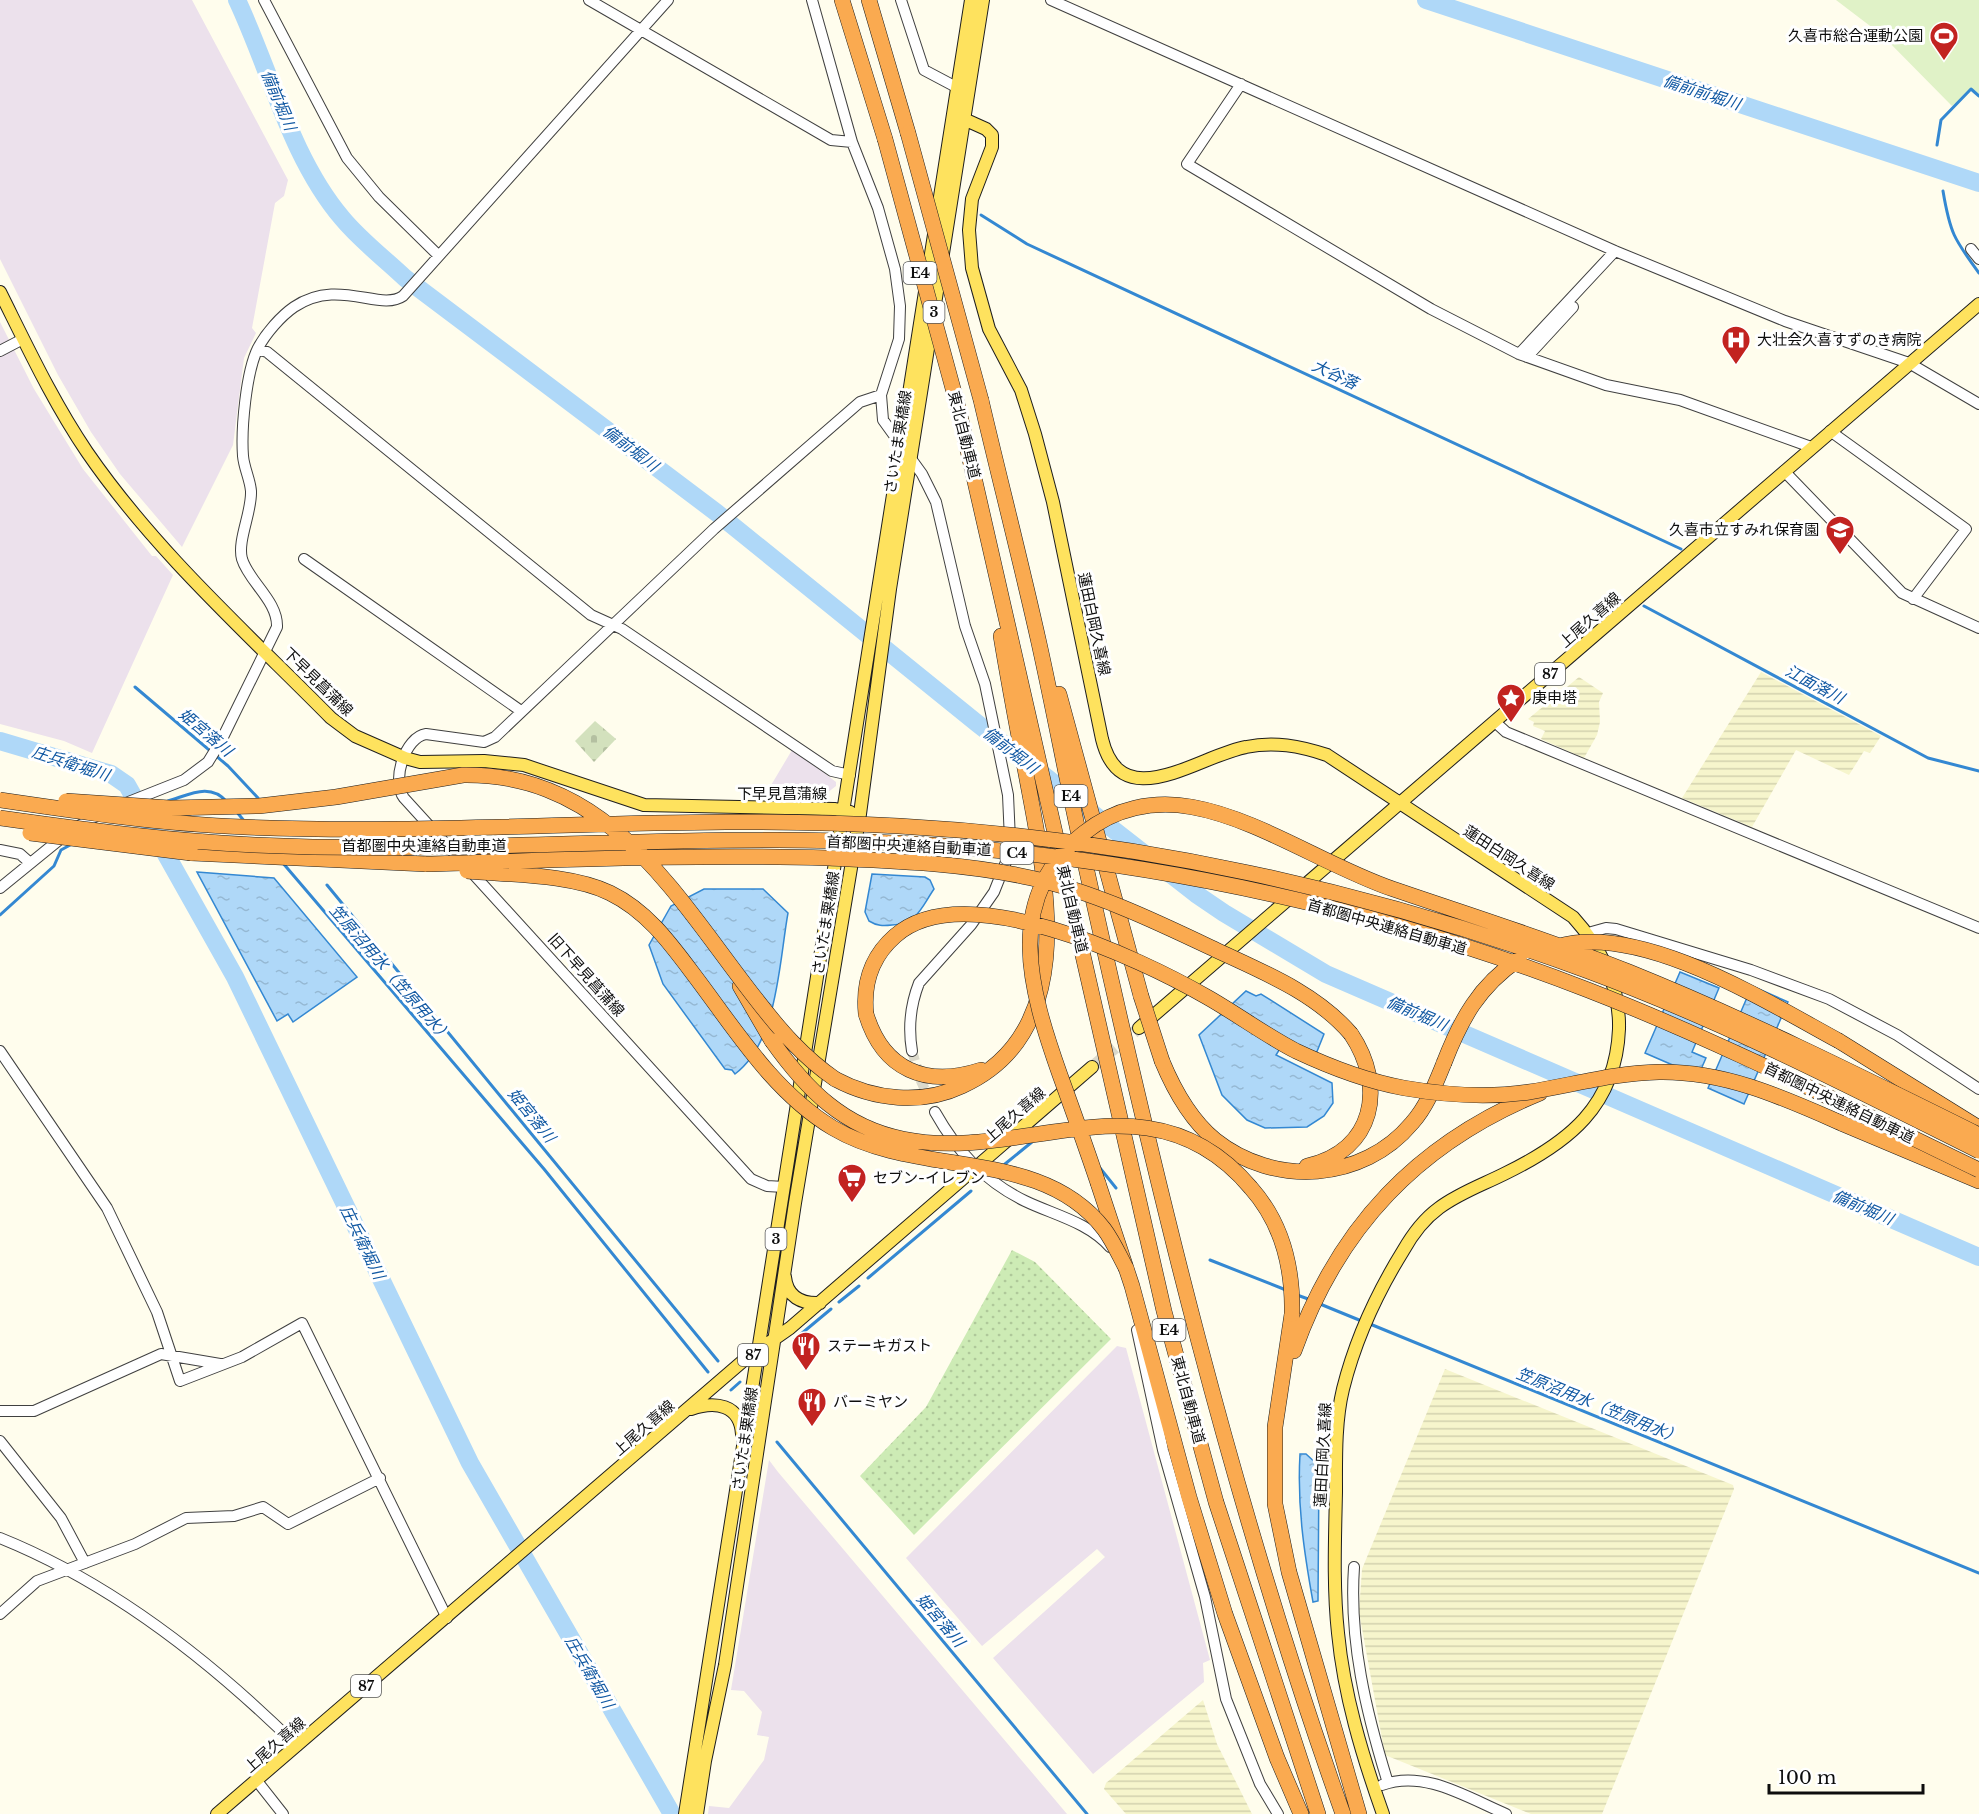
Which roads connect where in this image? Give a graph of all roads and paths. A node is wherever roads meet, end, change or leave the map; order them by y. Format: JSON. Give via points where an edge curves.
{"nodes":[{"id":1,"x":264,"y":0,"type":"edge"},
{"id":2,"x":589,"y":0,"type":"edge"},
{"id":3,"x":668,"y":0,"type":"edge"},
{"id":4,"x":812,"y":0,"type":"edge"},
{"id":5,"x":842,"y":0,"type":"edge"},
{"id":6,"x":869,"y":0,"type":"edge"},
{"id":7,"x":901,"y":0,"type":"edge"},
{"id":8,"x":971,"y":0,"type":"edge"},
{"id":9,"x":983,"y":0,"type":"edge"},
{"id":10,"x":1051,"y":0,"type":"edge"},
{"id":11,"x":640,"y":30,"type":"junction"},
{"id":12,"x":1241,"y":84,"type":"junction"},
{"id":13,"x":958,"y":88,"type":"junction"},
{"id":14,"x":966,"y":120,"type":"junction"},
{"id":15,"x":852,"y":142,"type":"junction"},
{"id":16,"x":1971,"y":249,"type":"dead end"},
{"id":17,"x":1619,"y":252,"type":"junction"},
{"id":18,"x":435,"y":259,"type":"junction"},
{"id":19,"x":1979,"y":259,"type":"edge"},
{"id":20,"x":0,"y":292,"type":"edge"},
{"id":21,"x":1979,"y":304,"type":"edge"},
{"id":22,"x":23,"y":339,"type":"junction"},
{"id":23,"x":258,"y":349,"type":"junction"},
{"id":24,"x":0,"y":351,"type":"edge"},
{"id":25,"x":1523,"y":356,"type":"junction"},
{"id":26,"x":1909,"y":363,"type":"junction"},
{"id":27,"x":881,"y":395,"type":"junction"},
{"id":28,"x":1979,"y":404,"type":"edge"},
{"id":29,"x":1830,"y":431,"type":"junction"},
{"id":30,"x":901,"y":443,"type":"junction"},
{"id":31,"x":1811,"y":447,"type":"junction"},
{"id":32,"x":910,"y":456,"type":"junction"},
{"id":33,"x":1784,"y":471,"type":"junction"},
{"id":34,"x":303,"y":559,"type":"dead end"},
{"id":35,"x":996,"y":570,"type":"junction"},
{"id":36,"x":1913,"y":599,"type":"junction"},
{"id":37,"x":613,"y":624,"type":"junction"},
{"id":38,"x":1979,"y":628,"type":"edge"},
{"id":39,"x":1039,"y":644,"type":"junction"},
{"id":40,"x":266,"y":652,"type":"junction"},
{"id":41,"x":521,"y":711,"type":"junction"},
{"id":42,"x":1495,"y":722,"type":"junction"},
{"id":43,"x":405,"y":758,"type":"junction"},
{"id":44,"x":850,"y":775,"type":"junction"},
{"id":45,"x":0,"y":798,"type":"edge"},
{"id":46,"x":1401,"y":804,"type":"junction"},
{"id":47,"x":844,"y":810,"type":"junction"},
{"id":48,"x":860,"y":814,"type":"junction"},
{"id":49,"x":0,"y":818,"type":"edge"},
{"id":50,"x":0,"y":828,"type":"edge"},
{"id":51,"x":0,"y":850,"type":"edge"},
{"id":52,"x":29,"y":862,"type":"junction"},
{"id":53,"x":426,"y":864,"type":"junction"},
{"id":54,"x":0,"y":888,"type":"edge"},
{"id":55,"x":1979,"y":928,"type":"edge"},
{"id":56,"x":1588,"y":933,"type":"junction"},
{"id":57,"x":721,"y":955,"type":"junction"},
{"id":58,"x":1138,"y":1028,"type":"tunnel mouth"},
{"id":59,"x":1010,"y":1050,"type":"junction"},
{"id":60,"x":0,"y":1051,"type":"edge"},
{"id":61,"x":912,"y":1051,"type":"tunnel mouth"},
{"id":62,"x":1092,"y":1067,"type":"tunnel mouth"},
{"id":63,"x":1556,"y":1087,"type":"junction"},
{"id":64,"x":1979,"y":1089,"type":"edge"},
{"id":65,"x":935,"y":1112,"type":"tunnel mouth"},
{"id":66,"x":1979,"y":1128,"type":"edge"},
{"id":67,"x":1979,"y":1135,"type":"edge"},
{"id":68,"x":1979,"y":1150,"type":"edge"},
{"id":69,"x":1271,"y":1167,"type":"junction"},
{"id":70,"x":976,"y":1169,"type":"junction"},
{"id":71,"x":1979,"y":1170,"type":"edge"},
{"id":72,"x":1979,"y":1181,"type":"edge"},
{"id":73,"x":784,"y":1187,"type":"junction"},
{"id":74,"x":1126,"y":1268,"type":"junction"},
{"id":75,"x":785,"y":1270,"type":"junction"},
{"id":76,"x":820,"y":1303,"type":"junction"},
{"id":77,"x":1299,"y":1317,"type":"junction"},
{"id":78,"x":773,"y":1341,"type":"junction"},
{"id":79,"x":758,"y":1351,"type":"junction"},
{"id":80,"x":171,"y":1355,"type":"junction"},
{"id":81,"x":223,"y":1365,"type":"junction"},
{"id":82,"x":688,"y":1410,"type":"junction"},
{"id":83,"x":0,"y":1411,"type":"edge"},
{"id":84,"x":0,"y":1441,"type":"edge"},
{"id":85,"x":742,"y":1450,"type":"junction"},
{"id":86,"x":380,"y":1478,"type":"junction"},
{"id":87,"x":0,"y":1538,"type":"edge"},
{"id":88,"x":85,"y":1563,"type":"junction"},
{"id":89,"x":1354,"y":1567,"type":"dead end"},
{"id":90,"x":68,"y":1570,"type":"junction"},
{"id":91,"x":0,"y":1614,"type":"edge"},
{"id":92,"x":447,"y":1618,"type":"junction"},
{"id":93,"x":297,"y":1746,"type":"junction"},
{"id":94,"x":256,"y":1781,"type":"junction"},
{"id":95,"x":1388,"y":1783,"type":"junction"},
{"id":96,"x":1374,"y":1788,"type":"junction"},
{"id":97,"x":217,"y":1814,"type":"edge"},
{"id":98,"x":284,"y":1814,"type":"edge"},
{"id":99,"x":685,"y":1814,"type":"edge"},
{"id":100,"x":697,"y":1814,"type":"edge"},
{"id":101,"x":1278,"y":1814,"type":"edge"},
{"id":102,"x":1300,"y":1814,"type":"edge"},
{"id":103,"x":1318,"y":1814,"type":"edge"},
{"id":104,"x":1343,"y":1814,"type":"edge"},
{"id":105,"x":1359,"y":1814,"type":"edge"},
{"id":106,"x":1383,"y":1814,"type":"edge"},
{"id":107,"x":1506,"y":1814,"type":"edge"}],
"edges":[{"from":1,"to":18,"type":"street","via":[[347,159]]},
{"from":2,"to":11,"type":"street"},
{"from":3,"to":11,"type":"street"},
{"from":4,"to":15,"type":"street"},
{"from":5,"to":35,"type":"highway","name":"東北自動車道","number":"E4","bridge":true,"via":[[885,139],[958,407]]},
{"from":6,"to":39,"type":"highway","name":"東北自動車道","number":"E4","bridge":true,"via":[[981,400]]},
{"from":7,"to":13,"type":"street","via":[[924,70]]},
{"from":8,"to":13,"type":"main road","name":"さいたま栗橋線","number":"3"},
{"from":9,"to":14,"type":"main road","name":"さいたま栗橋線","number":"3"},
{"from":10,"to":12,"type":"street"},
{"from":11,"to":15,"type":"street","via":[[831,140]]},
{"from":11,"to":18,"type":"street"},
{"from":12,"to":17,"type":"street"},
{"from":12,"to":25,"type":"street","via":[[1187,164],[1431,309]]},
{"from":13,"to":30,"type":"main road","name":"さいたま栗橋線","number":"3"},
{"from":14,"to":32,"type":"main road","name":"さいたま栗橋線","number":"3"},
{"from":14,"to":46,"type":"main road","name":"蓮田白岡久喜線","via":[[992,135],[992,147],[972,199],[972,268],[989,329],[1022,390],[1035,434],[1109,758],[1123,772],[1147,779],[1235,749],[1288,745],[1338,761]]},
{"from":15,"to":27,"type":"street","via":[[885,229],[900,306],[897,352]]},
{"from":16,"to":19,"type":"street"},
{"from":17,"to":25,"type":"street"},
{"from":17,"to":26,"type":"street","via":[[1785,321]]},
{"from":18,"to":23,"type":"street","via":[[403,296],[391,302],[338,293],[308,298],[292,309]]},
{"from":20,"to":22,"type":"main road","name":"下早見菖蒲線"},
{"from":21,"to":26,"type":"main road","name":"上尾久喜線","number":"87"},
{"from":22,"to":24,"type":"street"},
{"from":22,"to":40,"type":"main road","name":"下早見菖蒲線","via":[[88,454],[158,540]]},
{"from":23,"to":37,"type":"street","via":[[267,352],[591,615]]},
{"from":23,"to":40,"type":"street","via":[[252,364],[242,439],[251,491],[241,551],[244,564],[277,622]]},
{"from":25,"to":31,"type":"street","via":[[1606,385],[1680,400]]},
{"from":26,"to":28,"type":"street"},
{"from":26,"to":29,"type":"main road","name":"上尾久喜線","number":"87"},
{"from":27,"to":30,"type":"street","via":[[883,420]]},
{"from":27,"to":37,"type":"street","via":[[860,402],[738,507]]},
{"from":29,"to":31,"type":"main road","name":"上尾久喜線","number":"87"},
{"from":29,"to":36,"type":"street","via":[[1966,529]]},
{"from":30,"to":32,"type":"street"},
{"from":30,"to":44,"type":"main road","name":"さいたま栗橋線","number":"3"},
{"from":31,"to":33,"type":"main road","name":"上尾久喜線","number":"87"},
{"from":32,"to":48,"type":"main road","name":"さいたま栗橋線","number":"3"},
{"from":32,"to":61,"type":"street","via":[[936,502],[965,626],[985,684],[1008,795],[1010,840],[999,882],[977,917],[920,982],[909,1023]]},
{"from":33,"to":36,"type":"street","via":[[1881,575]]},
{"from":33,"to":42,"type":"main road","name":"上尾久喜線","number":"87"},
{"from":34,"to":41,"type":"street"},
{"from":35,"to":59,"type":"highway","via":[[1000,633],[1042,864],[1047,952],[1041,991],[1032,1016]]},
{"from":35,"to":103,"type":"highway","name":"東北自動車道","number":"E4","via":[[1164,1311],[1219,1513]]},
{"from":36,"to":38,"type":"street"},
{"from":37,"to":41,"type":"street"},
{"from":37,"to":44,"type":"street","via":[[832,771]]},
{"from":39,"to":69,"type":"highway","bridge":true,"via":[[1053,674],[1162,1061],[1185,1104],[1214,1138],[1242,1157]]},
{"from":39,"to":104,"type":"highway","name":"東北自動車道","number":"E4","bridge":true,"via":[[1083,857],[1166,1216],[1276,1610]]},
{"from":40,"to":43,"type":"main road","name":"下早見菖蒲線","via":[[343,728],[377,748]]},
{"from":40,"to":52,"type":"street","via":[[208,762],[183,780],[94,816]]},
{"from":41,"to":43,"type":"street","via":[[488,742],[426,734],[417,736]]},
{"from":42,"to":46,"type":"main road","name":"上尾久喜線","number":"87"},
{"from":42,"to":55,"type":"street","via":[[1506,732]]},
{"from":43,"to":47,"type":"main road","name":"下早見菖蒲線","via":[[420,762],[524,765],[654,807]]},
{"from":43,"to":73,"type":"street","name":"旧下早見菖蒲線","via":[[398,787],[404,798],[751,1179],[762,1185]]},
{"from":44,"to":47,"type":"main road","name":"さいたま栗橋線","number":"3"},
{"from":45,"to":57,"type":"highway","bridge":true,"via":[[212,808],[288,803],[451,776],[511,778],[563,795],[610,824],[654,868]]},
{"from":45,"to":68,"type":"highway","name":"首都圏中央連絡自動車道","number":"C4","bridge":true,"via":[[84,813],[245,827],[415,829],[719,822],[898,826],[981,832],[1162,856],[1346,895],[1591,972],[1780,1053]]},
{"from":46,"to":56,"type":"main road","name":"蓮田白岡久喜線","via":[[1573,917]]},
{"from":46,"to":58,"type":"main road","name":"上尾久喜線","number":"87"},
{"from":47,"to":48,"type":"main road","name":"下早見菖蒲線"},
{"from":47,"to":73,"type":"main road","name":"さいたま栗橋線","number":"3"},
{"from":48,"to":75,"type":"main road","name":"さいたま栗橋線","number":"3"},
{"from":49,"to":71,"type":"highway","name":"首都圏中央連絡自動車道","number":"C4","bridge":true,"via":[[98,832],[256,845],[481,846],[717,840],[891,843],[984,849],[1164,874],[1337,911],[1587,990],[1773,1070]]},
{"from":50,"to":53,"type":"highway","bridge":true,"via":[[191,853]]},
{"from":51,"to":52,"type":"street","via":[[20,854]]},
{"from":52,"to":54,"type":"street"},
{"from":53,"to":69,"type":"highway","bridge":true,"via":[[709,856],[929,863],[1011,874],[1099,899],[1234,958],[1313,1000],[1351,1034],[1360,1048],[1370,1075],[1371,1102],[1359,1133],[1334,1156],[1317,1164]]},
{"from":53,"to":74,"type":"highway","bridge":true,"via":[[570,882],[625,901],[653,923],[756,1057],[816,1117],[851,1138],[892,1153],[1000,1171],[1051,1187],[1077,1202],[1099,1223]]},
{"from":56,"to":64,"type":"street","via":[[1616,929],[1797,985],[1897,1035]]},
{"from":56,"to":96,"type":"main road","name":"蓮田白岡久喜線","via":[[1616,988],[1619,1017],[1613,1071],[1594,1109],[1566,1139],[1439,1208],[1417,1230],[1383,1288],[1350,1362],[1342,1392],[1336,1442],[1338,1630],[1351,1709]]},
{"from":57,"to":59,"type":"highway","bridge":true,"via":[[794,1046],[836,1079],[878,1095],[916,1098],[951,1092],[981,1077],[1002,1062]]},
{"from":57,"to":77,"type":"highway","bridge":true,"via":[[798,1077],[832,1108],[865,1127],[903,1139],[944,1143],[1086,1126],[1131,1126],[1174,1135],[1211,1152],[1243,1178],[1269,1212],[1286,1252]]},
{"from":59,"to":63,"type":"highway","bridge":true,"via":[[980,1070],[954,1076],[910,1071],[885,1054],[866,1014],[866,984],[870,969],[887,943],[915,923],[947,915],[989,915],[1052,930],[1133,961],[1206,997],[1293,1049],[1364,1078],[1401,1088],[1461,1094],[1507,1094]]},
{"from":60,"to":80,"type":"street","via":[[107,1208],[158,1312]]},
{"from":62,"to":70,"type":"main road","name":"上尾久喜線","number":"87"},
{"from":63,"to":72,"type":"highway","bridge":true,"via":[[1607,1076],[1661,1072],[1740,1082]]},
{"from":63,"to":77,"type":"highway","bridge":true,"via":[[1471,1126],[1413,1168],[1348,1242]]},
{"from":65,"to":70,"type":"street"},
{"from":66,"to":69,"type":"highway","bridge":true,"via":[[1772,1004],[1660,954],[1586,941],[1542,950],[1499,973],[1468,1008],[1427,1101],[1412,1124],[1388,1147],[1335,1170],[1283,1171]]},
{"from":67,"to":74,"type":"highway","bridge":true,"via":[[1628,971],[1378,884],[1224,816],[1170,804],[1136,807],[1103,820],[1063,852],[1042,886],[1029,933],[1030,972],[1041,1022]]},
{"from":70,"to":76,"type":"main road","name":"上尾久喜線","number":"87"},
{"from":70,"to":101,"type":"street","via":[[1025,1201],[1094,1232],[1110,1248],[1123,1271],[1161,1440],[1205,1597],[1226,1698],[1260,1784]]},
{"from":73,"to":79,"type":"main road","name":"さいたま栗橋線","number":"3"},
{"from":74,"to":102,"type":"highway","via":[[1225,1614]]},
{"from":75,"to":76,"type":"main road","via":[[789,1292],[795,1298]]},
{"from":75,"to":78,"type":"main road","name":"さいたま栗橋線","number":"3"},
{"from":76,"to":78,"type":"main road","name":"上尾久喜線","number":"87"},
{"from":77,"to":105,"type":"highway","via":[[1281,1385],[1275,1427],[1279,1532]]},
{"from":78,"to":79,"type":"main road","name":"上尾久喜線","number":"87"},
{"from":78,"to":100,"type":"main road","name":"さいたま栗橋線","number":"3","via":[[725,1665]]},
{"from":79,"to":82,"type":"main road","name":"上尾久喜線","number":"87"},
{"from":79,"to":85,"type":"main road","name":"さいたま栗橋線","number":"3"},
{"from":80,"to":81,"type":"street"},
{"from":80,"to":81,"type":"street","via":[[180,1381]]},
{"from":80,"to":83,"type":"street","via":[[161,1354],[34,1411]]},
{"from":81,"to":86,"type":"street","via":[[302,1323]]},
{"from":82,"to":85,"type":"main road","via":[[711,1404],[729,1408],[739,1419]]},
{"from":82,"to":92,"type":"main road","name":"上尾久喜線","number":"87"},
{"from":84,"to":88,"type":"street","via":[[61,1518]]},
{"from":85,"to":99,"type":"main road","name":"さいたま栗橋線","number":"3"},
{"from":86,"to":88,"type":"street","via":[[288,1524],[263,1507],[234,1516],[186,1518]]},
{"from":86,"to":92,"type":"street"},
{"from":87,"to":90,"type":"street"},
{"from":88,"to":90,"type":"street"},
{"from":89,"to":95,"type":"street","via":[[1352,1604],[1359,1672]]},
{"from":90,"to":91,"type":"street","via":[[38,1581]]},
{"from":90,"to":93,"type":"street","via":[[191,1651]]},
{"from":92,"to":93,"type":"main road","name":"上尾久喜線","number":"87"},
{"from":93,"to":94,"type":"main road","name":"上尾久喜線","number":"87"},
{"from":94,"to":97,"type":"main road","name":"上尾久喜線","number":"87"},
{"from":94,"to":98,"type":"street"},
{"from":95,"to":96,"type":"street"},
{"from":95,"to":107,"type":"street","via":[[1420,1780]]},
{"from":96,"to":106,"type":"main road","name":"蓮田白岡久喜線"}]}
